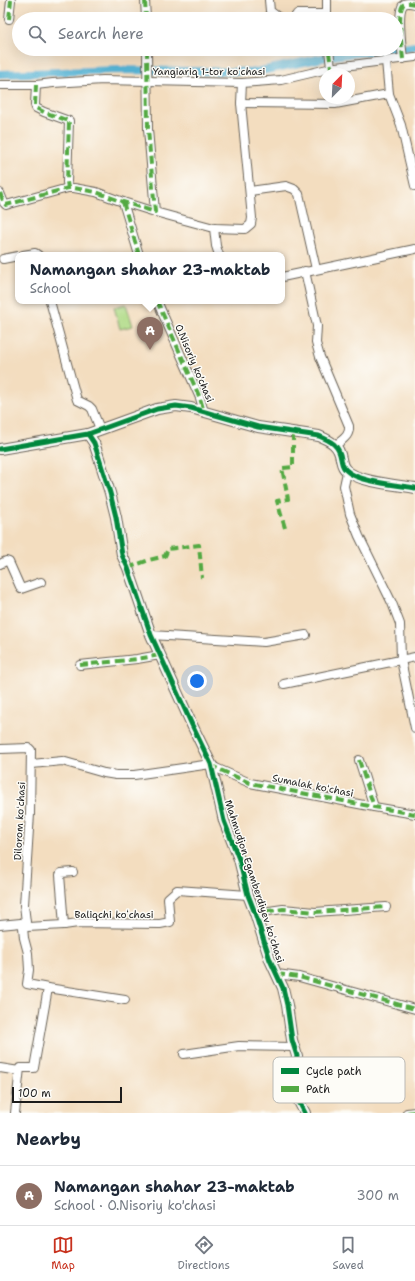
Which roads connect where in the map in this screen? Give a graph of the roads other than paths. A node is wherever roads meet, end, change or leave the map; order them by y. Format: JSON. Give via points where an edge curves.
{"nodes":[{"id":1,"x":11,"y":0,"type":"edge"},
{"id":2,"x":145,"y":0,"type":"edge"},
{"id":3,"x":269,"y":0,"type":"edge"},
{"id":4,"x":327,"y":0,"type":"edge"},
{"id":5,"x":415,"y":4,"type":"edge"},
{"id":6,"x":146,"y":12,"type":"edge"},
{"id":7,"x":271,"y":12,"type":"edge"},
{"id":8,"x":327,"y":12,"type":"edge"},
{"id":9,"x":402,"y":12,"type":"edge"},
{"id":10,"x":9,"y":19,"type":"dead end"},
{"id":11,"x":147,"y":56,"type":"edge"},
{"id":12,"x":330,"y":56,"type":"edge"},
{"id":13,"x":403,"y":57,"type":"joint"},
{"id":14,"x":415,"y":57,"type":"edge"},
{"id":15,"x":386,"y":61,"type":"junction"},
{"id":16,"x":331,"y":66,"type":"junction"},
{"id":17,"x":148,"y":78,"type":"junction"},
{"id":18,"x":242,"y":83,"type":"junction"},
{"id":19,"x":0,"y":85,"type":"edge"},
{"id":20,"x":36,"y":85,"type":"junction"},
{"id":21,"x":389,"y":94,"type":"junction"},
{"id":22,"x":241,"y":103,"type":"junction"},
{"id":23,"x":415,"y":186,"type":"edge"},
{"id":24,"x":68,"y":188,"type":"junction"},
{"id":25,"x":250,"y":191,"type":"junction"},
{"id":26,"x":0,"y":193,"type":"edge"},
{"id":27,"x":123,"y":202,"type":"junction"},
{"id":28,"x":155,"y":212,"type":"junction"},
{"id":29,"x":214,"y":228,"type":"junction"},
{"id":30,"x":415,"y":249,"type":"edge"},
{"id":31,"x":137,"y":252,"type":"edge"},
{"id":32,"x":217,"y":252,"type":"edge"},
{"id":33,"x":15,"y":257,"type":"edge"},
{"id":34,"x":3,"y":259,"type":"dead end"},
{"id":35,"x":316,"y":269,"type":"junction"},
{"id":36,"x":305,"y":271,"type":"junction"},
{"id":37,"x":285,"y":276,"type":"edge"},
{"id":38,"x":51,"y":304,"type":"edge"},
{"id":39,"x":158,"y":304,"type":"edge"},
{"id":40,"x":204,"y":412,"type":"junction"},
{"id":41,"x":100,"y":429,"type":"junction"},
{"id":42,"x":88,"y":434,"type":"junction"},
{"id":43,"x":336,"y":445,"type":"junction"},
{"id":44,"x":0,"y":450,"type":"edge"},
{"id":45,"x":347,"y":472,"type":"junction"},
{"id":46,"x":415,"y":488,"type":"edge"},
{"id":47,"x":0,"y":564,"type":"edge"},
{"id":48,"x":40,"y":582,"type":"dead end"},
{"id":49,"x":151,"y":635,"type":"junction"},
{"id":50,"x":306,"y":635,"type":"dead end"},
{"id":51,"x":160,"y":655,"type":"junction"},
{"id":52,"x":415,"y":658,"type":"edge"},
{"id":53,"x":401,"y":660,"type":"junction"},
{"id":54,"x":80,"y":665,"type":"dead end"},
{"id":55,"x":284,"y":684,"type":"dead end"},
{"id":56,"x":415,"y":728,"type":"edge"},
{"id":57,"x":0,"y":749,"type":"edge"},
{"id":58,"x":359,"y":760,"type":"dead end"},
{"id":59,"x":32,"y":764,"type":"junction"},
{"id":60,"x":211,"y":764,"type":"junction"},
{"id":61,"x":374,"y":807,"type":"junction"},
{"id":62,"x":415,"y":814,"type":"edge"},
{"id":63,"x":73,"y":872,"type":"dead end"},
{"id":64,"x":248,"y":895,"type":"junction"},
{"id":65,"x":386,"y":907,"type":"dead end"},
{"id":66,"x":256,"y":913,"type":"junction"},
{"id":67,"x":24,"y":924,"type":"junction"},
{"id":68,"x":0,"y":925,"type":"edge"},
{"id":69,"x":64,"y":925,"type":"junction"},
{"id":70,"x":276,"y":974,"type":"junction"},
{"id":71,"x":48,"y":988,"type":"junction"},
{"id":72,"x":125,"y":1000,"type":"dead end"},
{"id":73,"x":415,"y":1009,"type":"edge"},
{"id":74,"x":294,"y":1047,"type":"junction"},
{"id":75,"x":184,"y":1054,"type":"dead end"},
{"id":76,"x":297,"y":1057,"type":"edge"},
{"id":77,"x":0,"y":1068,"type":"edge"},
{"id":78,"x":19,"y":1071,"type":"junction"},
{"id":79,"x":300,"y":1103,"type":"edge"},
{"id":80,"x":415,"y":1112,"type":"edge"},
{"id":81,"x":15,"y":1113,"type":"edge"},
{"id":82,"x":305,"y":1113,"type":"edge"},
{"id":83,"x":407,"y":1113,"type":"edge"}],
"edges":[{"from":1,"to":10,"type":"street"},
{"from":2,"to":6,"type":"street"},
{"from":3,"to":7,"type":"street"},
{"from":4,"to":8,"type":"street"},
{"from":5,"to":9,"type":"street","via":[[405,4]]},
{"from":11,"to":17,"type":"street"},
{"from":12,"to":16,"type":"street"},
{"from":13,"to":14,"type":"street","name":"Yangiariq 1-tor koʻchasi"},
{"from":13,"to":15,"type":"street","name":"Yangiariq 1-tor koʻchasi"},
{"from":15,"to":16,"type":"street","name":"Yangiariq 1-tor koʻchasi"},
{"from":15,"to":21,"type":"street"},
{"from":16,"to":18,"type":"street","name":"Yangiariq 1-tor koʻchasi","via":[[310,74],[281,80]]},
{"from":17,"to":18,"type":"street","name":"Yangiariq 1-tor koʻchasi"},
{"from":17,"to":20,"type":"street","name":"Yangiariq 1-tor koʻchasi"},
{"from":17,"to":28,"type":"street","via":[[148,129]]},
{"from":18,"to":22,"type":"street"},
{"from":19,"to":20,"type":"street","name":"Yangiariq 1-tor koʻchasi"},
{"from":20,"to":24,"type":"street","via":[[36,108],[69,121],[66,182]]},
{"from":21,"to":22,"type":"street","via":[[335,104]]},
{"from":21,"to":23,"type":"street","via":[[401,125]]},
{"from":22,"to":25,"type":"street"},
{"from":24,"to":26,"type":"street","via":[[6,205]]},
{"from":24,"to":27,"type":"street","via":[[90,190]]},
{"from":25,"to":29,"type":"street","via":[[252,218],[248,228]]},
{"from":25,"to":35,"type":"street","via":[[286,186],[299,194]]},
{"from":27,"to":28,"type":"street"},
{"from":27,"to":31,"type":"street"},
{"from":28,"to":29,"type":"street"},
{"from":29,"to":32,"type":"street"},
{"from":30,"to":35,"type":"street"},
{"from":33,"to":34,"type":"street"},
{"from":35,"to":36,"type":"street"},
{"from":36,"to":37,"type":"street"},
{"from":36,"to":43,"type":"street","via":[[317,326],[316,343],[349,426],[347,436]]},
{"from":38,"to":41,"type":"street","via":[[77,400],[92,409]]},
{"from":39,"to":40,"type":"street","name":"O.Nisoriy ko'chasi"},
{"from":40,"to":41,"type":"street","via":[[191,408],[167,407]]},
{"from":40,"to":43,"type":"street","via":[[258,427],[319,436]]},
{"from":41,"to":42,"type":"street"},
{"from":42,"to":44,"type":"street"},
{"from":42,"to":49,"type":"street","name":"Mahmudjon Egamberdiyev koʻchasi","via":[[94,443],[110,493],[122,555]]},
{"from":43,"to":45,"type":"street","via":[[343,468]]},
{"from":45,"to":46,"type":"street","via":[[366,480]]},
{"from":45,"to":53,"type":"street","via":[[344,486],[350,514],[400,624]]},
{"from":47,"to":48,"type":"street","via":[[9,562],[21,589]]},
{"from":49,"to":50,"type":"street","via":[[264,642]]},
{"from":49,"to":51,"type":"street","name":"Mahmudjon Egamberdiyev koʻchasi"},
{"from":51,"to":54,"type":"street"},
{"from":51,"to":60,"type":"street","name":"Mahmudjon Egamberdiyev koʻchasi"},
{"from":52,"to":53,"type":"street"},
{"from":53,"to":55,"type":"street"},
{"from":53,"to":56,"type":"street"},
{"from":57,"to":59,"type":"street","name":"Dilorom koʻchasi","via":[[30,748]]},
{"from":58,"to":61,"type":"street"},
{"from":59,"to":60,"type":"street","via":[[62,762],[116,775],[134,775]]},
{"from":59,"to":67,"type":"street","name":"Dilorom koʻchasi"},
{"from":60,"to":61,"type":"street","name":"Sumalak koʻchasi","via":[[250,783]]},
{"from":60,"to":64,"type":"street","name":"Mahmudjon Egamberdiyev koʻchasi","via":[[224,821]]},
{"from":61,"to":62,"type":"street","name":"Sumalak koʻchasi"},
{"from":63,"to":69,"type":"street","via":[[60,875]]},
{"from":64,"to":66,"type":"street","name":"Mahmudjon Egamberdiyev koʻchasi"},
{"from":64,"to":69,"type":"street","name":"Baliqchi koʻchasi","via":[[177,890],[168,898],[168,923]]},
{"from":65,"to":66,"type":"street","via":[[315,912],[283,909]]},
{"from":66,"to":70,"type":"street","name":"Mahmudjon Egamberdiyev koʻchasi"},
{"from":67,"to":68,"type":"street","name":"Baliqchi koʻchasi"},
{"from":67,"to":69,"type":"street","name":"Baliqchi koʻchasi","via":[[27,927]]},
{"from":67,"to":71,"type":"street","name":"Dilorom koʻchasi","via":[[29,970],[27,984]]},
{"from":70,"to":73,"type":"street","via":[[299,977]]},
{"from":70,"to":74,"type":"street","name":"Mahmudjon Egamberdiyev koʻchasi","via":[[283,988]]},
{"from":71,"to":72,"type":"street"},
{"from":71,"to":78,"type":"street","via":[[34,1068],[20,1068]]},
{"from":74,"to":75,"type":"street","via":[[239,1046]]},
{"from":74,"to":76,"type":"street","name":"Mahmudjon Egamberdiyev koʻchasi"},
{"from":77,"to":78,"type":"street"},
{"from":78,"to":81,"type":"street"},
{"from":79,"to":82,"type":"street","name":"Mahmudjon Egamberdiyev koʻchasi"},
{"from":80,"to":83,"type":"street"}]}
